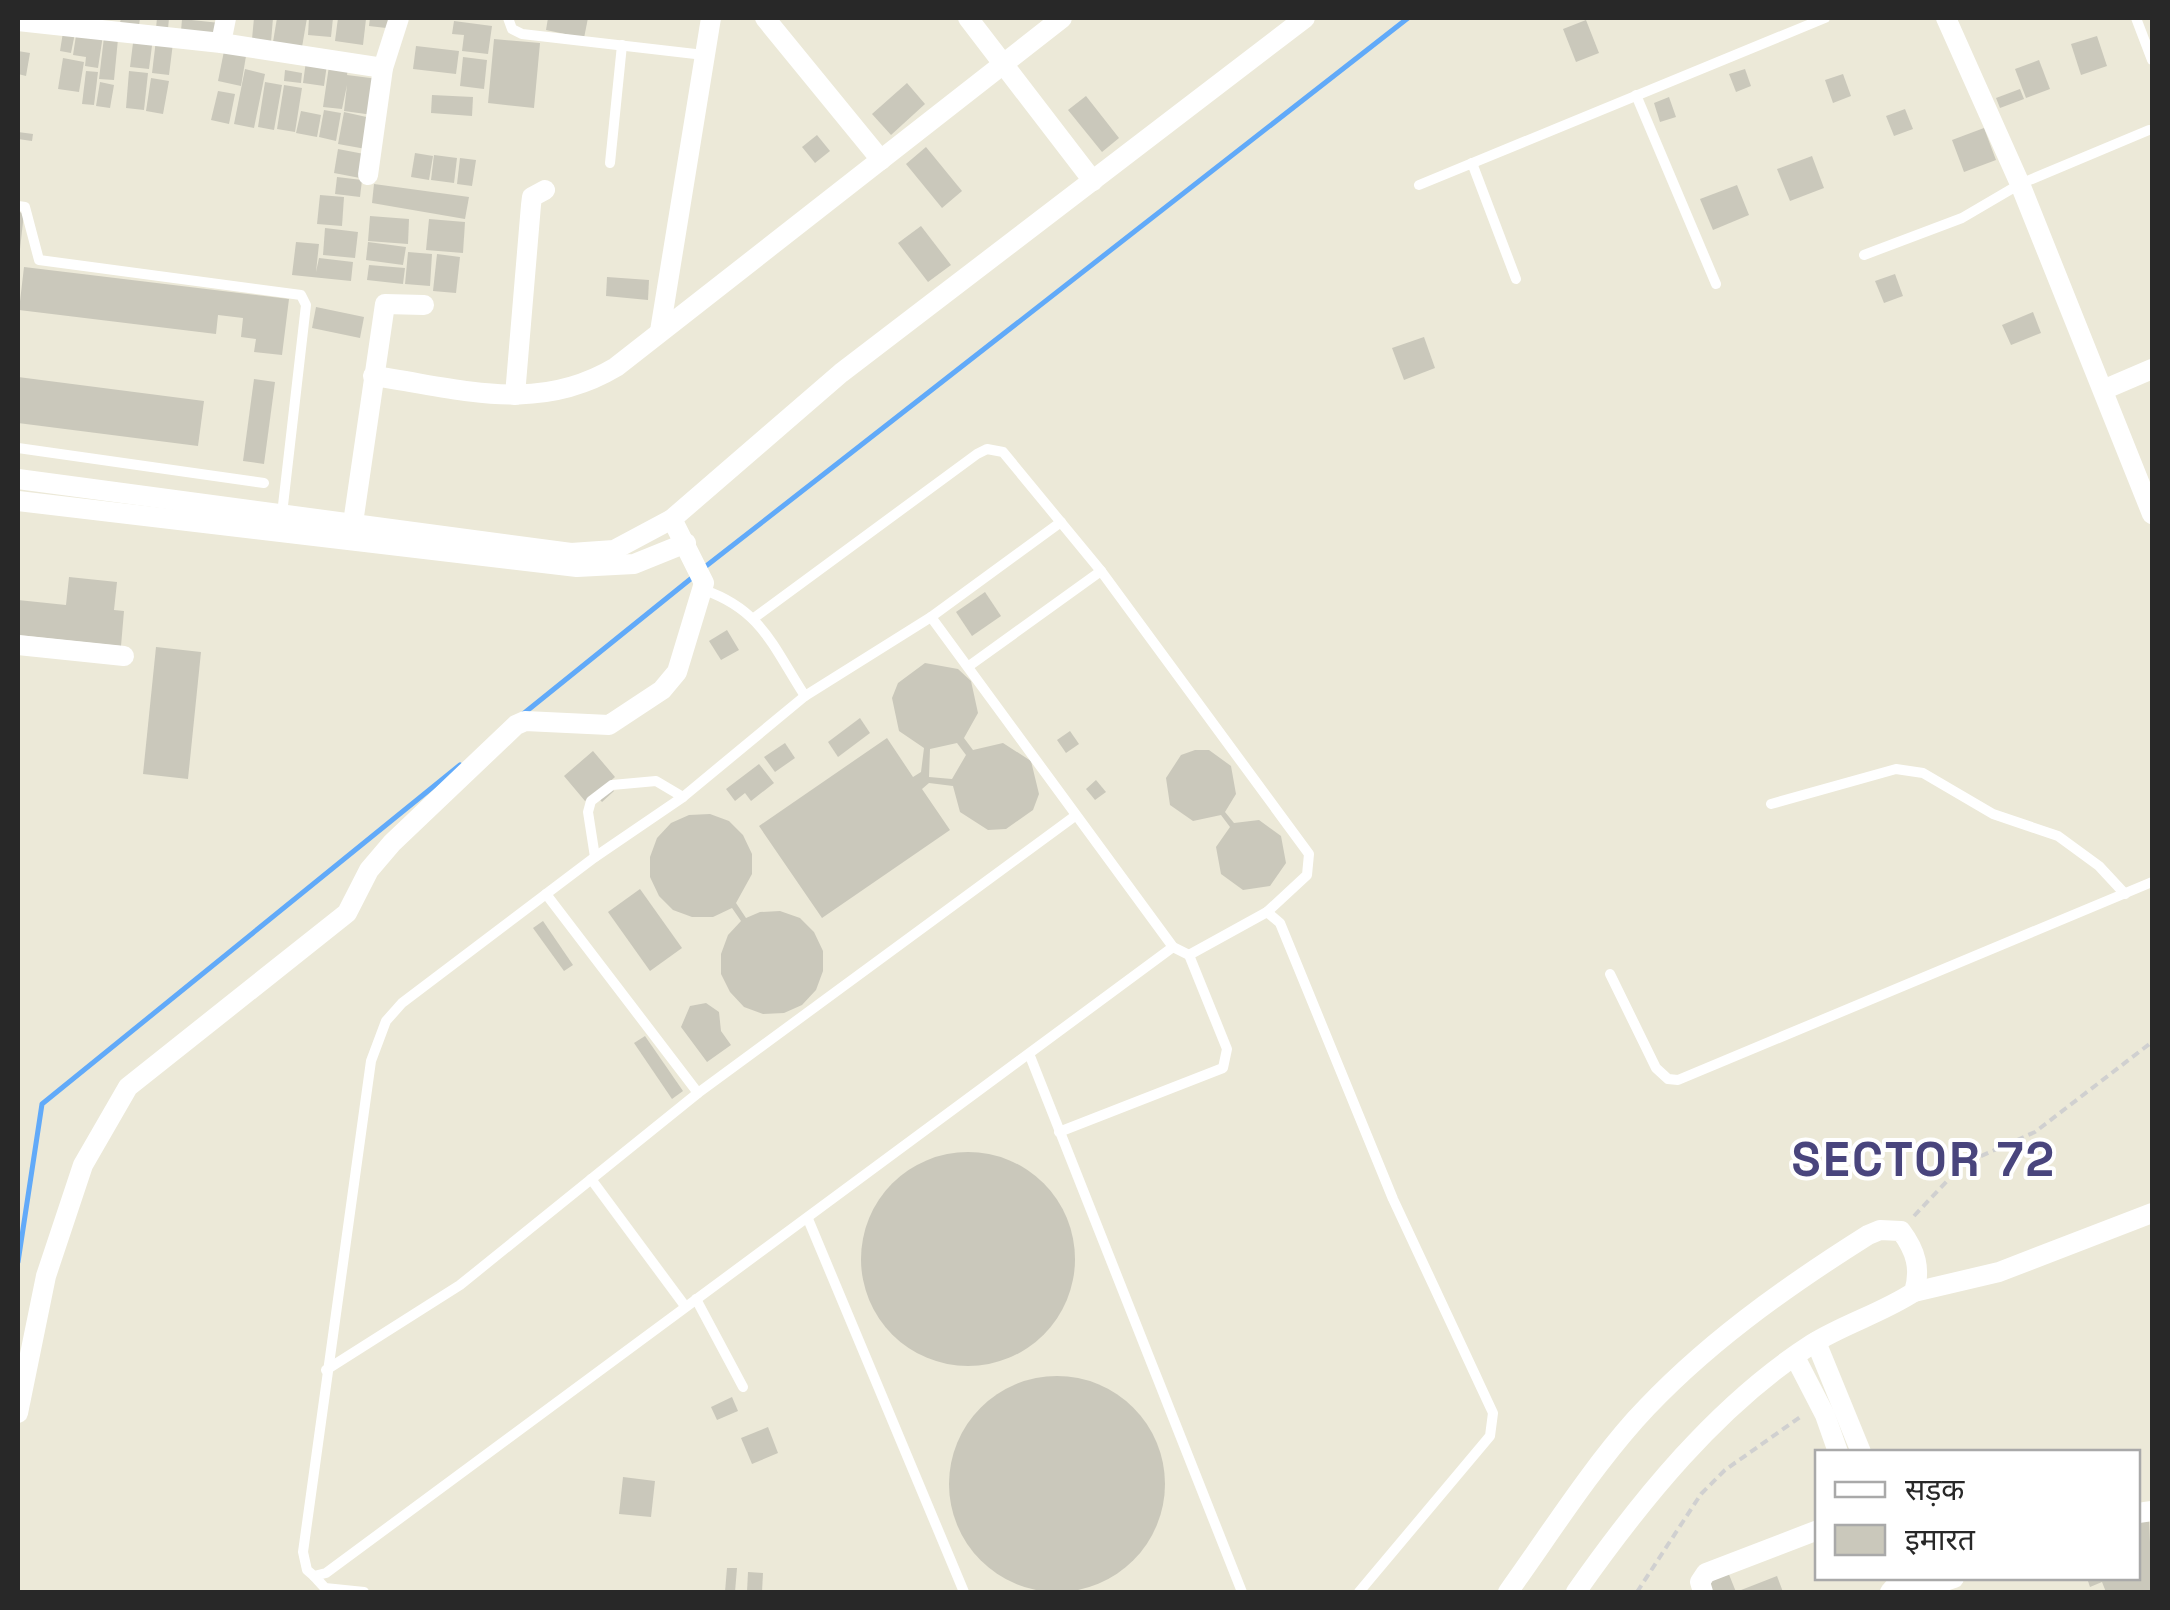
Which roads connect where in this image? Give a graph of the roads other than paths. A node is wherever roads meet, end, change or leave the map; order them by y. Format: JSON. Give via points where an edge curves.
{"nodes":[{"id":1,"x":226,"y":18,"type":"edge"},
{"id":2,"x":398,"y":18,"type":"edge"},
{"id":3,"x":508,"y":18,"type":"edge"},
{"id":4,"x":710,"y":18,"type":"edge"},
{"id":5,"x":765,"y":18,"type":"edge"},
{"id":6,"x":968,"y":18,"type":"edge"},
{"id":7,"x":1062,"y":18,"type":"edge"},
{"id":8,"x":1306,"y":18,"type":"edge"},
{"id":9,"x":1826,"y":18,"type":"edge"},
{"id":10,"x":1946,"y":18,"type":"edge"},
{"id":11,"x":2136,"y":18,"type":"edge"},
{"id":12,"x":18,"y":21,"type":"edge"},
{"id":13,"x":221,"y":43,"type":"junction"},
{"id":14,"x":622,"y":45,"type":"junction"},
{"id":15,"x":704,"y":55,"type":"junction"},
{"id":16,"x":2152,"y":60,"type":"edge"},
{"id":17,"x":1006,"y":64,"type":"junction"},
{"id":18,"x":383,"y":68,"type":"junction"},
{"id":19,"x":1636,"y":95,"type":"junction"},
{"id":20,"x":2149,"y":130,"type":"dead end"},
{"id":21,"x":881,"y":160,"type":"junction"},
{"id":22,"x":610,"y":162,"type":"dead end"},
{"id":23,"x":1472,"y":163,"type":"junction"},
{"id":24,"x":368,"y":175,"type":"dead end"},
{"id":25,"x":1093,"y":181,"type":"junction"},
{"id":26,"x":2020,"y":184,"type":"junction"},
{"id":27,"x":1419,"y":185,"type":"dead end"},
{"id":28,"x":544,"y":190,"type":"dead end"},
{"id":29,"x":18,"y":206,"type":"edge"},
{"id":30,"x":1864,"y":255,"type":"dead end"},
{"id":31,"x":1516,"y":279,"type":"dead end"},
{"id":32,"x":1716,"y":284,"type":"dead end"},
{"id":33,"x":424,"y":305,"type":"dead end"},
{"id":34,"x":660,"y":331,"type":"junction"},
{"id":35,"x":2152,"y":369,"type":"edge"},
{"id":36,"x":373,"y":376,"type":"junction"},
{"id":37,"x":2103,"y":390,"type":"junction"},
{"id":38,"x":515,"y":395,"type":"junction"},
{"id":39,"x":18,"y":448,"type":"edge"},
{"id":40,"x":18,"y":479,"type":"edge"},
{"id":41,"x":264,"y":483,"type":"dead end"},
{"id":42,"x":18,"y":501,"type":"edge"},
{"id":43,"x":282,"y":514,"type":"junction"},
{"id":44,"x":2152,"y":514,"type":"edge"},
{"id":45,"x":672,"y":520,"type":"junction"},
{"id":46,"x":1061,"y":522,"type":"junction"},
{"id":47,"x":353,"y":523,"type":"junction"},
{"id":48,"x":696,"y":568,"type":"junction"},
{"id":49,"x":1101,"y":571,"type":"junction"},
{"id":50,"x":932,"y":617,"type":"junction"},
{"id":51,"x":754,"y":618,"type":"junction"},
{"id":52,"x":18,"y":645,"type":"edge"},
{"id":53,"x":124,"y":656,"type":"dead end"},
{"id":54,"x":970,"y":666,"type":"junction"},
{"id":55,"x":805,"y":696,"type":"junction"},
{"id":56,"x":683,"y":797,"type":"junction"},
{"id":57,"x":1770,"y":804,"type":"dead end"},
{"id":58,"x":1075,"y":816,"type":"junction"},
{"id":59,"x":595,"y":857,"type":"junction"},
{"id":60,"x":2152,"y":882,"type":"edge"},
{"id":61,"x":546,"y":894,"type":"junction"},
{"id":62,"x":2125,"y":894,"type":"junction"},
{"id":63,"x":1268,"y":912,"type":"junction"},
{"id":64,"x":1172,"y":947,"type":"junction"},
{"id":65,"x":1189,"y":955,"type":"junction"},
{"id":66,"x":1610,"y":974,"type":"dead end"},
{"id":67,"x":1030,"y":1056,"type":"junction"},
{"id":68,"x":698,"y":1093,"type":"junction"},
{"id":69,"x":1059,"y":1132,"type":"junction"},
{"id":70,"x":592,"y":1179,"type":"junction"},
{"id":71,"x":2152,"y":1212,"type":"edge"},
{"id":72,"x":808,"y":1219,"type":"junction"},
{"id":73,"x":1914,"y":1292,"type":"junction"},
{"id":74,"x":690,"y":1302,"type":"junction"},
{"id":75,"x":1816,"y":1342,"type":"junction"},
{"id":76,"x":1795,"y":1357,"type":"junction"},
{"id":77,"x":326,"y":1370,"type":"junction"},
{"id":78,"x":743,"y":1386,"type":"dead end"},
{"id":79,"x":18,"y":1414,"type":"edge"},
{"id":80,"x":1837,"y":1450,"type":"edge"},
{"id":81,"x":1860,"y":1450,"type":"edge"},
{"id":82,"x":1815,"y":1531,"type":"edge"},
{"id":83,"x":314,"y":1576,"type":"junction"},
{"id":84,"x":1942,"y":1580,"type":"edge"},
{"id":85,"x":1906,"y":1586,"type":"edge"},
{"id":86,"x":364,"y":1592,"type":"edge"},
{"id":87,"x":964,"y":1592,"type":"edge"},
{"id":88,"x":1242,"y":1592,"type":"edge"},
{"id":89,"x":1358,"y":1592,"type":"edge"},
{"id":90,"x":1508,"y":1592,"type":"edge"},
{"id":91,"x":1576,"y":1592,"type":"edge"},
{"id":92,"x":1703,"y":1592,"type":"edge"}],
"edges":[{"from":1,"to":13,"type":"street"},
{"from":2,"to":18,"type":"street"},
{"from":3,"to":14,"type":"lane","via":[[522,34]]},
{"from":4,"to":15,"type":"street"},
{"from":5,"to":21,"type":"street"},
{"from":6,"to":17,"type":"street"},
{"from":7,"to":17,"type":"street"},
{"from":8,"to":25,"type":"street"},
{"from":9,"to":19,"type":"lane"},
{"from":10,"to":26,"type":"street"},
{"from":11,"to":16,"type":"lane"},
{"from":12,"to":13,"type":"street"},
{"from":13,"to":18,"type":"street"},
{"from":14,"to":15,"type":"lane"},
{"from":14,"to":22,"type":"lane"},
{"from":15,"to":34,"type":"street"},
{"from":17,"to":21,"type":"street"},
{"from":17,"to":25,"type":"street"},
{"from":18,"to":24,"type":"street"},
{"from":19,"to":23,"type":"lane"},
{"from":19,"to":32,"type":"lane"},
{"from":20,"to":26,"type":"lane"},
{"from":21,"to":34,"type":"street"},
{"from":23,"to":27,"type":"lane"},
{"from":23,"to":31,"type":"lane"},
{"from":25,"to":45,"type":"street","via":[[841,373]]},
{"from":26,"to":30,"type":"lane","via":[[1962,218]]},
{"from":26,"to":37,"type":"street"},
{"from":28,"to":38,"type":"street","via":[[530,205]]},
{"from":29,"to":43,"type":"lane","via":[[26,207],[39,260],[301,295],[306,305]]},
{"from":33,"to":36,"type":"street","via":[[384,304]]},
{"from":34,"to":38,"type":"street","via":[[586,384]]},
{"from":35,"to":37,"type":"street"},
{"from":36,"to":38,"type":"street"},
{"from":36,"to":47,"type":"street"},
{"from":37,"to":44,"type":"street"},
{"from":39,"to":41,"type":"lane"},
{"from":40,"to":43,"type":"street"},
{"from":42,"to":48,"type":"street","via":[[576,567]]},
{"from":43,"to":47,"type":"street"},
{"from":45,"to":47,"type":"street","via":[[614,550],[571,553]]},
{"from":45,"to":48,"type":"street"},
{"from":46,"to":49,"type":"lane"},
{"from":46,"to":50,"type":"lane"},
{"from":46,"to":51,"type":"lane","via":[[1002,452],[986,449]]},
{"from":48,"to":51,"type":"lane"},
{"from":48,"to":79,"type":"street","via":[[678,672],[662,690],[609,725],[516,725],[392,843],[340,920],[128,1087],[83,1165],[46,1276]]},
{"from":49,"to":54,"type":"lane"},
{"from":49,"to":63,"type":"lane","via":[[1309,854],[1307,875]]},
{"from":50,"to":54,"type":"lane"},
{"from":50,"to":55,"type":"lane"},
{"from":51,"to":55,"type":"lane"},
{"from":52,"to":53,"type":"street"},
{"from":54,"to":58,"type":"lane"},
{"from":55,"to":56,"type":"lane"},
{"from":56,"to":59,"type":"lane"},
{"from":56,"to":59,"type":"lane","via":[[656,781],[612,785],[588,812]]},
{"from":57,"to":62,"type":"lane","via":[[1896,769],[1923,772],[1993,814],[2058,836]]},
{"from":58,"to":64,"type":"lane"},
{"from":58,"to":68,"type":"lane"},
{"from":59,"to":61,"type":"lane"},
{"from":60,"to":62,"type":"lane"},
{"from":61,"to":68,"type":"lane"},
{"from":61,"to":77,"type":"lane","via":[[402,1003],[380,1032]]},
{"from":62,"to":66,"type":"lane","via":[[1678,1080],[1656,1068]]},
{"from":63,"to":65,"type":"lane"},
{"from":63,"to":89,"type":"lane","via":[[1280,923],[1393,1199],[1493,1413],[1490,1436]]},
{"from":64,"to":65,"type":"lane"},
{"from":64,"to":67,"type":"lane"},
{"from":65,"to":69,"type":"lane","via":[[1227,1049],[1223,1068]]},
{"from":67,"to":69,"type":"lane"},
{"from":67,"to":72,"type":"lane"},
{"from":68,"to":70,"type":"lane"},
{"from":69,"to":88,"type":"lane"},
{"from":70,"to":74,"type":"lane"},
{"from":70,"to":77,"type":"lane","via":[[460,1285]]},
{"from":71,"to":73,"type":"street","via":[[1999,1272]]},
{"from":72,"to":74,"type":"lane"},
{"from":72,"to":87,"type":"lane"},
{"from":73,"to":75,"type":"street"},
{"from":73,"to":90,"type":"street","via":[[1913,1246],[1901,1232],[1880,1230],[1773,1295],[1635,1420]]},
{"from":74,"to":78,"type":"lane"},
{"from":74,"to":83,"type":"lane"},
{"from":75,"to":76,"type":"street"},
{"from":75,"to":81,"type":"street"},
{"from":76,"to":80,"type":"street"},
{"from":76,"to":91,"type":"street","via":[[1660,1481]]},
{"from":77,"to":83,"type":"lane","via":[[302,1552]]},
{"from":82,"to":92,"type":"street","via":[[1706,1572]]},
{"from":83,"to":86,"type":"lane","via":[[324,1588]]},
{"from":84,"to":85,"type":"street"}]}
